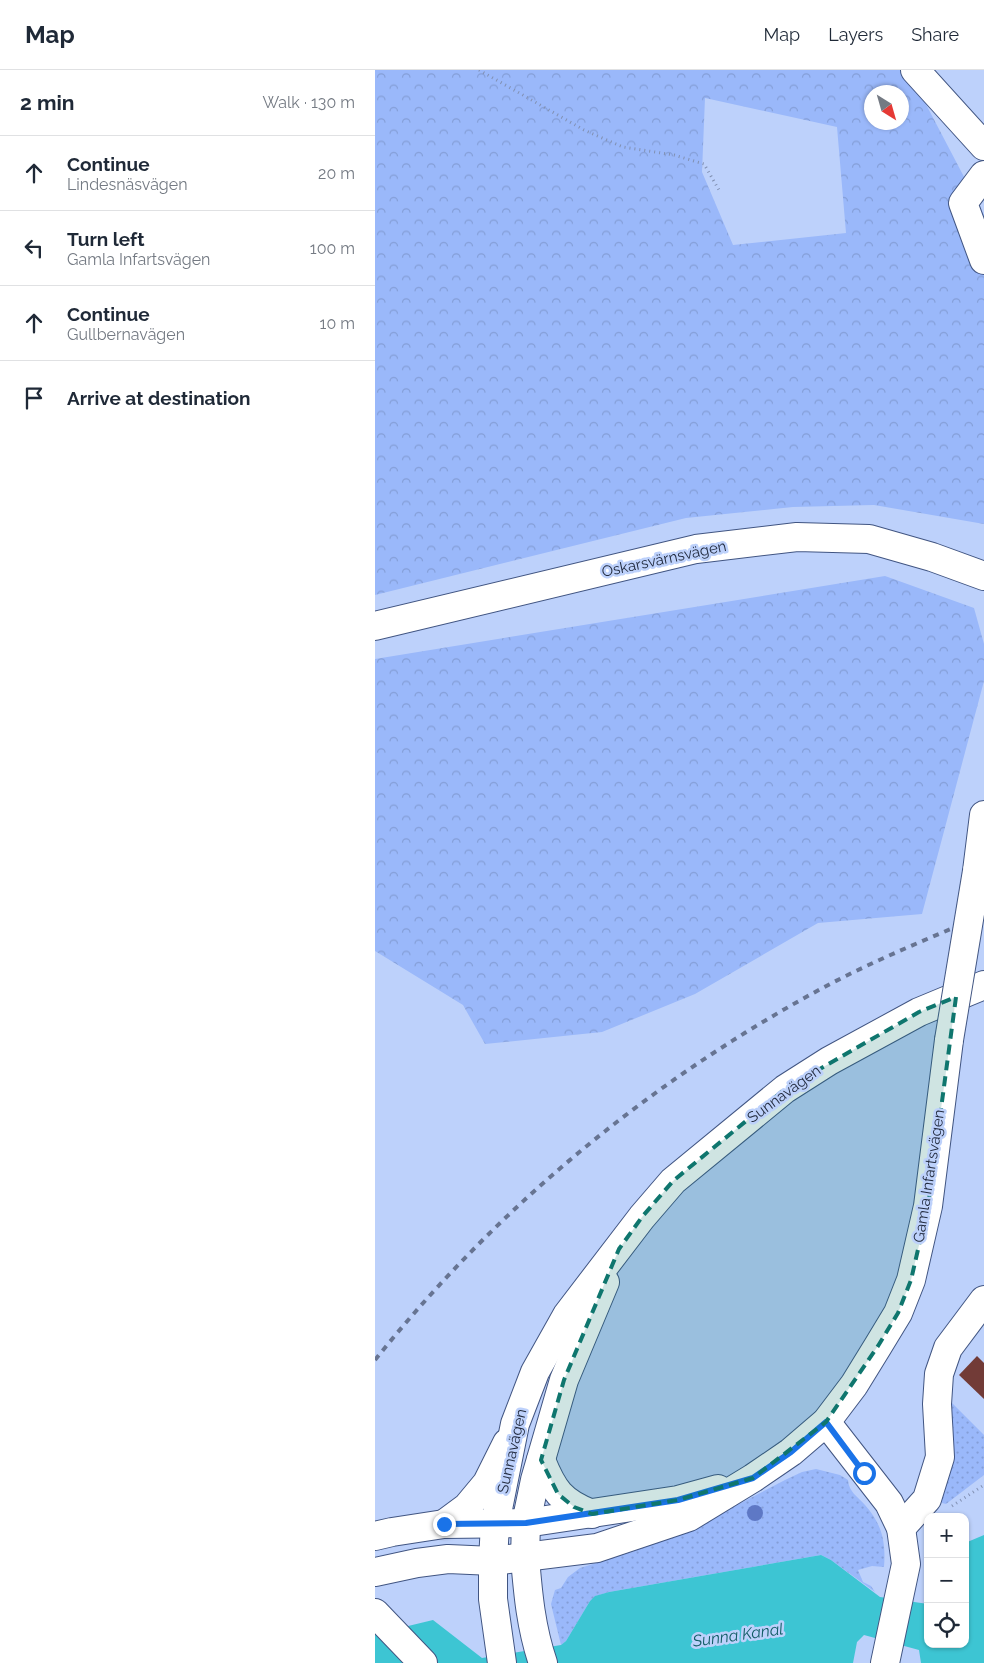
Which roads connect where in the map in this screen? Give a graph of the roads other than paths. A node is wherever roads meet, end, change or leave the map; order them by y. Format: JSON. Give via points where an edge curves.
{"nodes":[{"id":1,"x":915,"y":70,"type":"edge"},
{"id":2,"x":984,"y":146,"type":"edge"},
{"id":3,"x":984,"y":175,"type":"edge"},
{"id":4,"x":984,"y":260,"type":"edge"},
{"id":5,"x":984,"y":576,"type":"edge"},
{"id":6,"x":375,"y":626,"type":"edge"},
{"id":7,"x":984,"y":816,"type":"edge"},
{"id":8,"x":984,"y":985,"type":"edge"},
{"id":9,"x":619,"y":1248,"type":"junction"},
{"id":10,"x":984,"y":1300,"type":"edge"},
{"id":11,"x":826,"y":1422,"type":"junction"},
{"id":12,"x":515,"y":1424,"type":"junction"},
{"id":13,"x":541,"y":1460,"type":"junction"},
{"id":14,"x":753,"y":1478,"type":"junction"},
{"id":15,"x":592,"y":1514,"type":"junction"},
{"id":16,"x":526,"y":1523,"type":"junction"},
{"id":17,"x":444,"y":1524,"type":"junction"},
{"id":18,"x":495,"y":1524,"type":"junction"},
{"id":19,"x":901,"y":1528,"type":"junction"},
{"id":20,"x":375,"y":1536,"type":"edge"},
{"id":21,"x":525,"y":1558,"type":"junction"},
{"id":22,"x":493,"y":1561,"type":"junction"},
{"id":23,"x":375,"y":1572,"type":"edge"},
{"id":24,"x":375,"y":1613,"type":"edge"},
{"id":25,"x":375,"y":1633,"type":"edge"},
{"id":26,"x":500,"y":1650,"type":"edge"},
{"id":27,"x":413,"y":1663,"type":"edge"},
{"id":28,"x":423,"y":1663,"type":"edge"},
{"id":29,"x":543,"y":1663,"type":"edge"},
{"id":30,"x":885,"y":1663,"type":"edge"}],
"edges":[{"from":1,"to":2,"type":"main road"},
{"from":3,"to":4,"type":"main road","via":[[963,203]]},
{"from":5,"to":6,"type":"main road","name":"Oskarsvärnsvägen","via":[[869,539],[797,537],[696,550]]},
{"from":7,"to":11,"type":"main road","name":"Gamla Infartsvägen","bridge":true,"via":[[949,1040],[928,1206],[911,1280],[898,1313],[854,1386]]},
{"from":8,"to":9,"type":"main road","name":"Sunnavägen","via":[[919,1012],[785,1089],[673,1181]]},
{"from":9,"to":12,"type":"main road","name":"Sunnavägen","via":[[567,1315],[535,1372]]},
{"from":9,"to":13,"type":"main road","name":"Sunnavägen","via":[[564,1380]]},
{"from":10,"to":19,"type":"main road","via":[[948,1348],[939,1374],[940,1457],[927,1499]]},
{"from":11,"to":14,"type":"main road","name":"Gamla Infartsvägen"},
{"from":11,"to":19,"type":"main road","via":[[889,1503]]},
{"from":12,"to":17,"type":"main road","via":[[487,1483],[467,1507]]},
{"from":12,"to":18,"type":"main road","name":"Sunnavägen"},
{"from":13,"to":15,"type":"main road","via":[[558,1494],[574,1507]]},
{"from":13,"to":16,"type":"main road","name":"Sunnavägen"},
{"from":14,"to":15,"type":"main road","name":"Gamla Infartsvägen","via":[[678,1500]]},
{"from":14,"to":21,"type":"main road","name":"Gamla Infartsvägen","via":[[689,1517],[597,1548]]},
{"from":15,"to":16,"type":"main road","name":"Gamla Infartsvägen"},
{"from":16,"to":18,"type":"main road","name":"Gamla Infartsvägen"},
{"from":16,"to":21,"type":"main road","name":"Sunnavägen"},
{"from":17,"to":18,"type":"main road","name":"Gamla Infartsvägen"},
{"from":17,"to":20,"type":"main road","name":"Gamla Infartsvägen"},
{"from":18,"to":22,"type":"main road","name":"Sunnavägen"},
{"from":19,"to":30,"type":"main road","via":[[906,1564]]},
{"from":21,"to":22,"type":"main road","name":"Gamla Infartsvägen"},
{"from":21,"to":29,"type":"main road","name":"Sunnavägen","via":[[534,1637]]},
{"from":22,"to":23,"type":"main road","name":"Gamla Infartsvägen","via":[[448,1559]]},
{"from":22,"to":26,"type":"main road","name":"Sunnavägen","via":[[493,1599]]},
{"from":24,"to":28,"type":"main road"},
{"from":25,"to":27,"type":"main road"}]}
